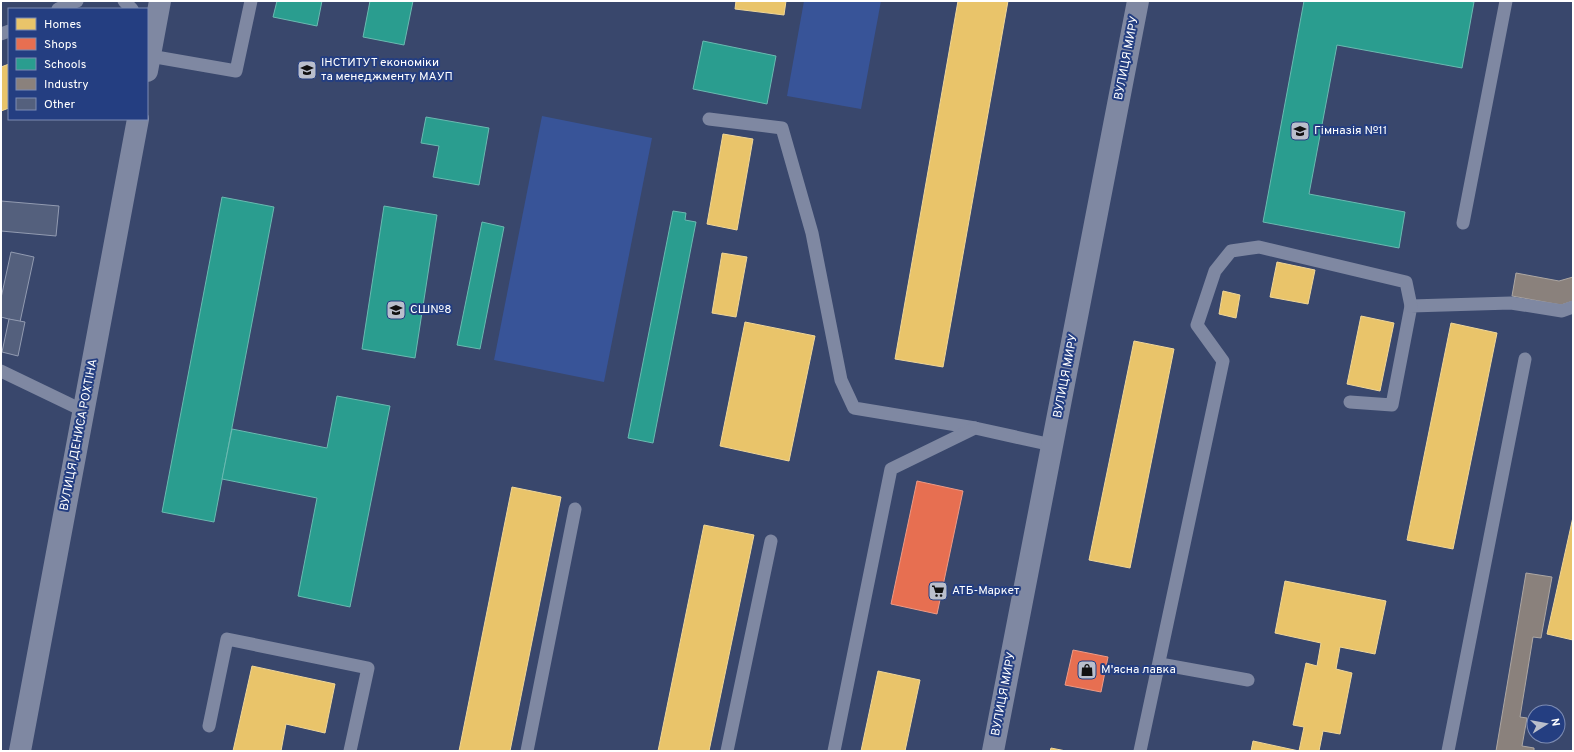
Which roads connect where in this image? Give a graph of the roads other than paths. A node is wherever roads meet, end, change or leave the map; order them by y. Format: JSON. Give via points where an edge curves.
{"nodes":[{"id":1,"x":77,"y":1,"type":"edge"},
{"id":2,"x":160,"y":1,"type":"edge"},
{"id":3,"x":251,"y":1,"type":"edge"},
{"id":4,"x":1138,"y":1,"type":"edge"},
{"id":5,"x":1506,"y":1,"type":"edge"},
{"id":6,"x":60,"y":8,"type":"edge"},
{"id":7,"x":151,"y":30,"type":"edge"},
{"id":8,"x":148,"y":64,"type":"edge"},
{"id":9,"x":709,"y":119,"type":"dead end"},
{"id":10,"x":138,"y":120,"type":"edge"},
{"id":11,"x":1463,"y":223,"type":"dead end"},
{"id":12,"x":1411,"y":306,"type":"junction"},
{"id":13,"x":1573,"y":307,"type":"edge"},
{"id":14,"x":1525,"y":359,"type":"dead end"},
{"id":15,"x":1,"y":370,"type":"edge"},
{"id":16,"x":1350,"y":402,"type":"dead end"},
{"id":17,"x":84,"y":411,"type":"junction"},
{"id":18,"x":976,"y":428,"type":"junction"},
{"id":19,"x":1052,"y":445,"type":"junction"},
{"id":20,"x":575,"y":509,"type":"dead end"},
{"id":21,"x":771,"y":541,"type":"dead end"},
{"id":22,"x":1160,"y":664,"type":"junction"},
{"id":23,"x":1248,"y":680,"type":"dead end"},
{"id":24,"x":209,"y":726,"type":"dead end"},
{"id":25,"x":20,"y":751,"type":"edge"},
{"id":26,"x":350,"y":751,"type":"edge"},
{"id":27,"x":527,"y":751,"type":"edge"},
{"id":28,"x":727,"y":751,"type":"edge"},
{"id":29,"x":834,"y":751,"type":"edge"},
{"id":30,"x":993,"y":751,"type":"edge"},
{"id":31,"x":1140,"y":751,"type":"edge"},
{"id":32,"x":1448,"y":751,"type":"edge"}],
"edges":[{"from":1,"to":6,"type":"lane"},
{"from":2,"to":7,"type":"street"},
{"from":3,"to":8,"type":"lane","via":[[236,71]]},
{"from":4,"to":19,"type":"street","name":"ВУЛИЦЯ МИРУ"},
{"from":5,"to":11,"type":"lane"},
{"from":7,"to":8,"type":"street"},
{"from":9,"to":18,"type":"lane","via":[[782,128],[812,233],[841,380],[854,408]]},
{"from":10,"to":17,"type":"street","name":"ВУЛИЦЯ ДЕНИСА РОХТІНА"},
{"from":12,"to":13,"type":"lane","via":[[1511,303],[1562,311]]},
{"from":12,"to":16,"type":"lane","via":[[1392,405]]},
{"from":12,"to":22,"type":"lane","via":[[1406,282],[1259,247],[1231,251],[1215,271],[1197,325],[1223,362]]},
{"from":14,"to":32,"type":"lane"},
{"from":15,"to":17,"type":"lane"},
{"from":17,"to":25,"type":"street","name":"ВУЛИЦЯ ДЕНИСА РОХТІНА"},
{"from":18,"to":19,"type":"lane"},
{"from":18,"to":29,"type":"lane","via":[[891,469]]},
{"from":19,"to":30,"type":"street","name":"ВУЛИЦЯ МИРУ"},
{"from":20,"to":27,"type":"lane"},
{"from":21,"to":28,"type":"lane"},
{"from":22,"to":23,"type":"lane"},
{"from":22,"to":31,"type":"lane"},
{"from":24,"to":26,"type":"lane","via":[[227,639],[368,668]]}]}
